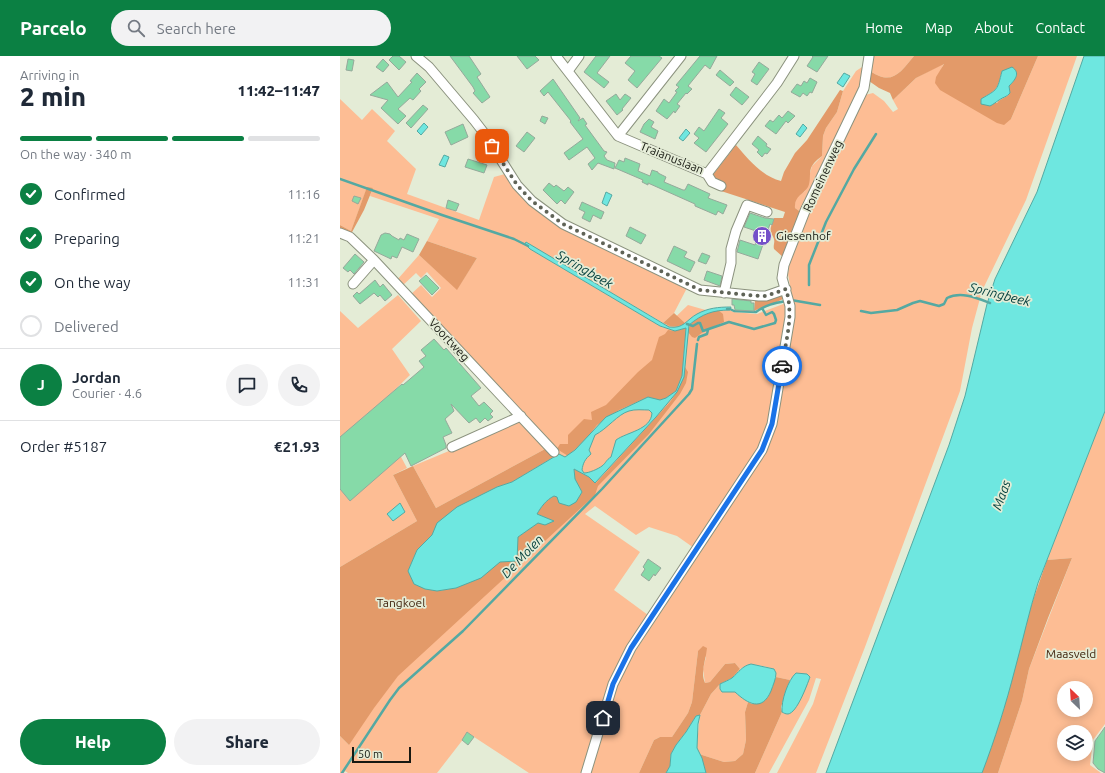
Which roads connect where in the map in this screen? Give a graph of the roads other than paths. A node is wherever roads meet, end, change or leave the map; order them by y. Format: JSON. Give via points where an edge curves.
{"nodes":[{"id":1,"x":416,"y":56,"type":"edge"},
{"id":2,"x":556,"y":56,"type":"edge"},
{"id":3,"x":579,"y":56,"type":"edge"},
{"id":4,"x":681,"y":56,"type":"edge"},
{"id":5,"x":794,"y":56,"type":"edge"},
{"id":6,"x":869,"y":56,"type":"edge"},
{"id":7,"x":568,"y":71,"type":"junction"},
{"id":8,"x":618,"y":136,"type":"junction"},
{"id":9,"x":707,"y":174,"type":"junction"},
{"id":10,"x":721,"y":186,"type":"dead end"},
{"id":11,"x":767,"y":212,"type":"dead end"},
{"id":12,"x":340,"y":233,"type":"edge"},
{"id":13,"x":374,"y":260,"type":"junction"},
{"id":14,"x":352,"y":284,"type":"dead end"},
{"id":15,"x":787,"y":292,"type":"junction"},
{"id":16,"x":724,"y":293,"type":"junction"},
{"id":17,"x":520,"y":416,"type":"junction"},
{"id":18,"x":452,"y":447,"type":"dead end"},
{"id":19,"x":554,"y":452,"type":"dead end"},
{"id":20,"x":586,"y":773,"type":"edge"}],
"edges":[{"from":1,"to":16,"type":"street","via":[[429,67],[474,120],[517,185],[532,201],[563,224],[622,253],[700,290]]},
{"from":2,"to":7,"type":"street","name":"Traianuslaan"},
{"from":3,"to":7,"type":"street"},
{"from":4,"to":8,"type":"street"},
{"from":5,"to":9,"type":"street","name":"Traianuslaan","via":[[777,83]]},
{"from":6,"to":15,"type":"street","name":"Romeinenweg","via":[[864,88],[805,211],[784,266],[782,278]]},
{"from":7,"to":8,"type":"street","name":"Traianuslaan"},
{"from":8,"to":9,"type":"street","name":"Traianuslaan"},
{"from":9,"to":10,"type":"street","via":[[712,182]]},
{"from":11,"to":16,"type":"street","via":[[746,205],[731,249],[731,263]]},
{"from":12,"to":13,"type":"street","name":"Voortweg","via":[[350,237]]},
{"from":13,"to":14,"type":"street"},
{"from":13,"to":17,"type":"street","name":"Voortweg"},
{"from":15,"to":16,"type":"street","via":[[766,296]]},
{"from":15,"to":20,"type":"street","name":"Romeinenweg","via":[[790,317],[772,424],[762,450],[631,648],[613,684]]},
{"from":17,"to":18,"type":"street"},
{"from":17,"to":19,"type":"street","name":"Voortweg"}]}
